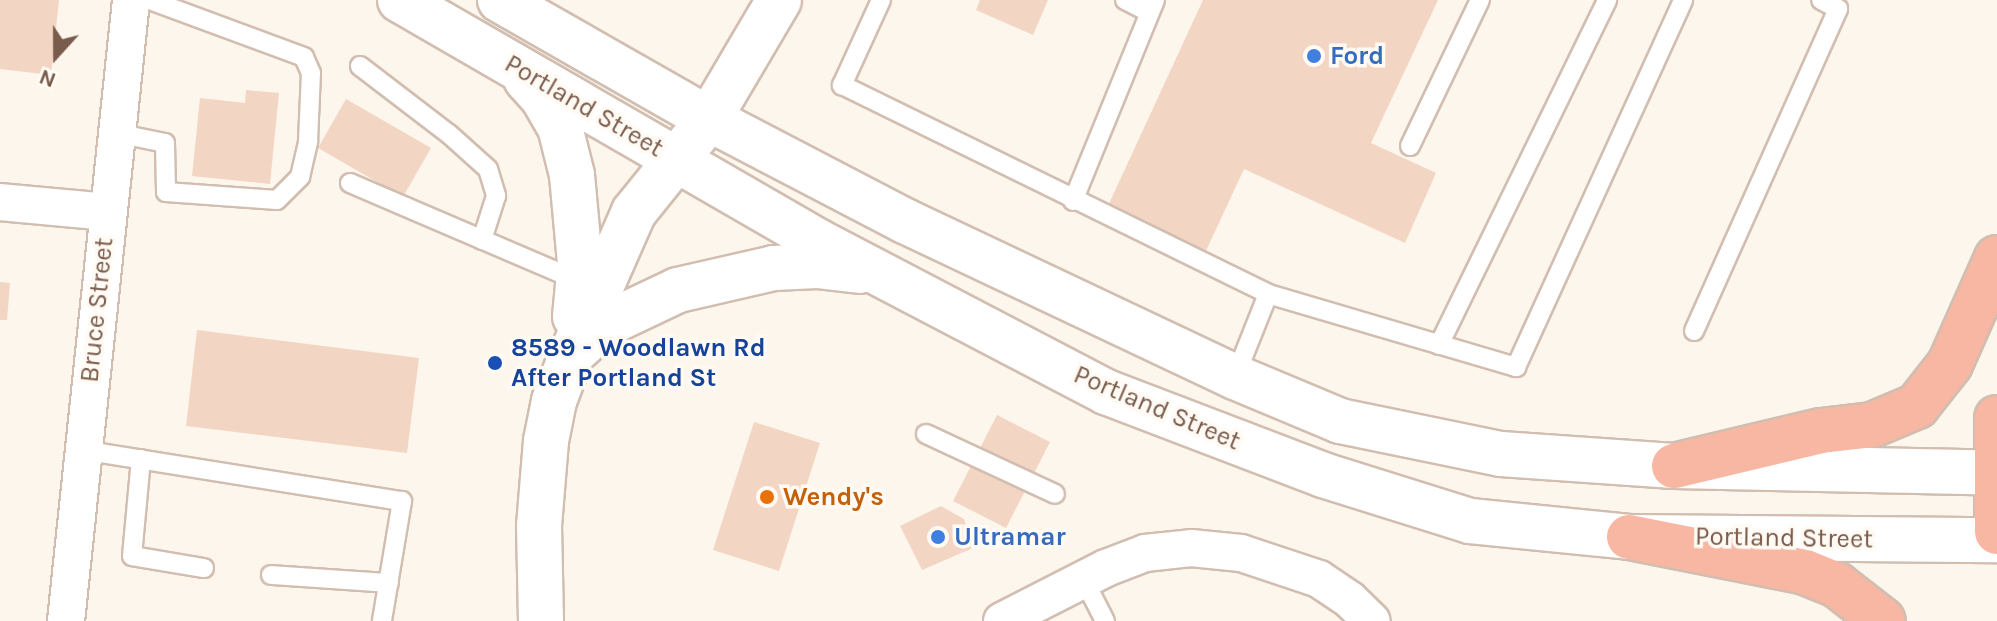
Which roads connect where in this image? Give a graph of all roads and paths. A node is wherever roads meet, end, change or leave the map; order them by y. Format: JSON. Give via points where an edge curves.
{"nodes":[{"id":1,"x":131,"y":0,"type":"edge"},
{"id":2,"x":150,"y":0,"type":"edge"},
{"id":3,"x":400,"y":0,"type":"edge"},
{"id":4,"x":500,"y":0,"type":"edge"},
{"id":5,"x":779,"y":0,"type":"edge"},
{"id":6,"x":881,"y":0,"type":"edge"},
{"id":7,"x":1125,"y":0,"type":"edge"},
{"id":8,"x":1480,"y":0,"type":"edge"},
{"id":9,"x":1607,"y":0,"type":"edge"},
{"id":10,"x":1683,"y":0,"type":"edge"},
{"id":11,"x":1833,"y":3,"type":"edge"},
{"id":12,"x":1152,"y":6,"type":"edge"},
{"id":13,"x":513,"y":65,"type":"junction"},
{"id":14,"x":360,"y":66,"type":"dead end"},
{"id":15,"x":709,"y":119,"type":"junction"},
{"id":16,"x":116,"y":133,"type":"junction"},
{"id":17,"x":1410,"y":146,"type":"dead end"},
{"id":18,"x":676,"y":160,"type":"junction"},
{"id":19,"x":350,"y":183,"type":"dead end"},
{"id":20,"x":1073,"y":201,"type":"junction"},
{"id":21,"x":0,"y":202,"type":"edge"},
{"id":22,"x":107,"y":212,"type":"junction"},
{"id":23,"x":482,"y":240,"type":"junction"},
{"id":24,"x":1997,"y":258,"type":"edge"},
{"id":25,"x":875,"y":272,"type":"junction"},
{"id":26,"x":579,"y":281,"type":"junction"},
{"id":27,"x":1268,"y":294,"type":"junction"},
{"id":28,"x":1694,"y":331,"type":"dead end"},
{"id":29,"x":1439,"y":345,"type":"junction"},
{"id":30,"x":572,"y":353,"type":"junction"},
{"id":31,"x":1235,"y":377,"type":"junction"},
{"id":32,"x":1997,"y":418,"type":"edge"},
{"id":33,"x":926,"y":434,"type":"dead end"},
{"id":34,"x":82,"y":450,"type":"junction"},
{"id":35,"x":141,"y":459,"type":"junction"},
{"id":36,"x":1674,"y":466,"type":"junction"},
{"id":37,"x":1996,"y":473,"type":"edge"},
{"id":38,"x":1055,"y":494,"type":"dead end"},
{"id":39,"x":1997,"y":532,"type":"edge"},
{"id":40,"x":1629,"y":537,"type":"junction"},
{"id":41,"x":1997,"y":540,"type":"edge"},
{"id":42,"x":204,"y":568,"type":"dead end"},
{"id":43,"x":271,"y":575,"type":"dead end"},
{"id":44,"x":1083,"y":578,"type":"junction"},
{"id":45,"x":389,"y":583,"type":"junction"},
{"id":46,"x":66,"y":621,"type":"edge"},
{"id":47,"x":382,"y":621,"type":"edge"},
{"id":48,"x":541,"y":621,"type":"edge"},
{"id":49,"x":1002,"y":621,"type":"edge"},
{"id":50,"x":1105,"y":621,"type":"edge"},
{"id":51,"x":1372,"y":621,"type":"edge"},
{"id":52,"x":1883,"y":621,"type":"edge"}],
"edges":[{"from":1,"to":16,"type":"street","name":"Bruce Street"},
{"from":2,"to":16,"type":"lane","via":[[304,57],[311,73],[308,141],[300,177],[277,200],[166,192],[165,143]]},
{"from":3,"to":13,"type":"main road","name":"Portland Street"},
{"from":4,"to":15,"type":"main road","name":"Portland Street"},
{"from":5,"to":15,"type":"main road"},
{"from":6,"to":20,"type":"lane","via":[[842,85]]},
{"from":7,"to":12,"type":"lane"},
{"from":8,"to":17,"type":"lane"},
{"from":9,"to":29,"type":"lane"},
{"from":10,"to":29,"type":"lane","via":[[1516,367]]},
{"from":11,"to":28,"type":"lane"},
{"from":12,"to":20,"type":"lane"},
{"from":13,"to":18,"type":"main road","name":"Portland Street"},
{"from":13,"to":26,"type":"main road","via":[[560,127],[572,175]]},
{"from":14,"to":23,"type":"lane","via":[[488,169],[496,196]]},
{"from":15,"to":18,"type":"main road"},
{"from":15,"to":31,"type":"main road","name":"Portland Street","via":[[905,221]]},
{"from":16,"to":22,"type":"street","name":"Bruce Street"},
{"from":18,"to":25,"type":"main road","name":"Portland Street"},
{"from":18,"to":30,"type":"main road","via":[[627,225]]},
{"from":19,"to":23,"type":"lane"},
{"from":20,"to":27,"type":"lane"},
{"from":21,"to":22,"type":"street"},
{"from":22,"to":34,"type":"street","name":"Bruce Street"},
{"from":23,"to":26,"type":"lane"},
{"from":24,"to":36,"type":"highway","via":[[1950,364],[1917,406],[1872,425],[1821,431]]},
{"from":25,"to":30,"type":"main road","via":[[774,268],[689,287],[627,311]]},
{"from":25,"to":40,"type":"main road","name":"Portland Street","via":[[1106,392],[1323,475],[1470,521]]},
{"from":26,"to":30,"type":"main road"},
{"from":27,"to":29,"type":"lane"},
{"from":27,"to":31,"type":"lane"},
{"from":30,"to":48,"type":"main road","via":[[546,441],[539,526]]},
{"from":31,"to":36,"type":"main road","name":"Portland Street","via":[[1355,424],[1501,454]]},
{"from":32,"to":37,"type":"highway"},
{"from":33,"to":38,"type":"lane"},
{"from":34,"to":35,"type":"lane"},
{"from":34,"to":46,"type":"street","name":"Bruce Street"},
{"from":35,"to":42,"type":"lane","via":[[132,556]]},
{"from":35,"to":45,"type":"lane","via":[[402,501]]},
{"from":36,"to":37,"type":"main road","name":"Portland Street"},
{"from":37,"to":39,"type":"highway"},
{"from":40,"to":41,"type":"main road","name":"Portland Street"},
{"from":40,"to":52,"type":"highway","via":[[1805,572],[1837,585]]},
{"from":43,"to":45,"type":"lane"},
{"from":44,"to":49,"type":"street"},
{"from":44,"to":50,"type":"lane"},
{"from":44,"to":51,"type":"street","via":[[1171,548],[1241,553],[1319,579]]},
{"from":45,"to":47,"type":"lane"}]}
